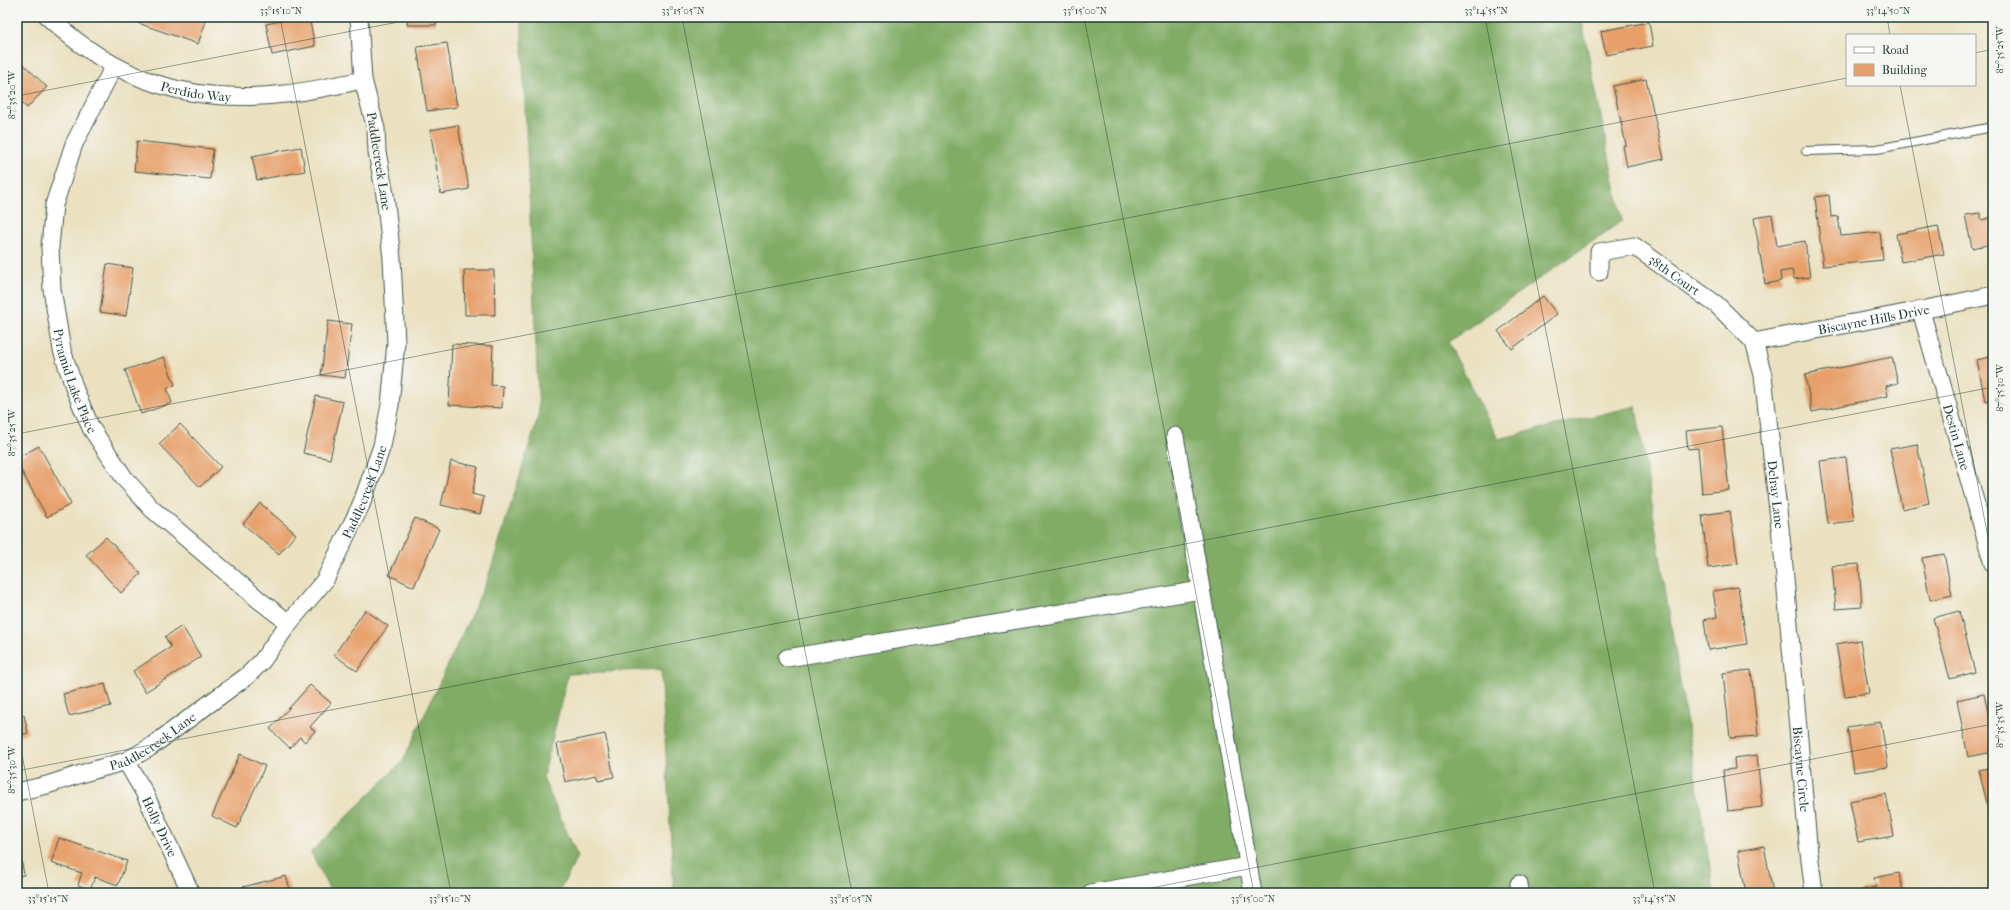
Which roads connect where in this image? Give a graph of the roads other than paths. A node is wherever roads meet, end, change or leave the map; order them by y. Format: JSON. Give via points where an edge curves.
{"nodes":[{"id":1,"x":48,"y":17,"type":"edge"},
{"id":2,"x":360,"y":17,"type":"edge"},
{"id":3,"x":114,"y":66,"type":"junction"},
{"id":4,"x":363,"y":80,"type":"junction"},
{"id":5,"x":1993,"y":127,"type":"edge"},
{"id":6,"x":1806,"y":151,"type":"dead end"},
{"id":7,"x":1599,"y":272,"type":"dead end"},
{"id":8,"x":1993,"y":295,"type":"edge"},
{"id":9,"x":1921,"y":311,"type":"junction"},
{"id":10,"x":1754,"y":342,"type":"junction"},
{"id":11,"x":1175,"y":436,"type":"dead end"},
{"id":12,"x":1993,"y":564,"type":"edge"},
{"id":13,"x":1201,"y":590,"type":"junction"},
{"id":14,"x":289,"y":623,"type":"junction"},
{"id":15,"x":1791,"y":648,"type":"joint"},
{"id":16,"x":787,"y":658,"type":"dead end"},
{"id":17,"x":126,"y":761,"type":"junction"},
{"id":18,"x":17,"y":792,"type":"edge"},
{"id":19,"x":1248,"y":866,"type":"junction"},
{"id":20,"x":1814,"y":892,"type":"edge"},
{"id":21,"x":191,"y":893,"type":"edge"},
{"id":22,"x":1092,"y":893,"type":"edge"},
{"id":23,"x":1253,"y":893,"type":"edge"}],
"edges":[{"from":1,"to":3,"type":"street","name":"Perdido Way","via":[[66,34]]},
{"from":2,"to":4,"type":"street","name":"Paddlecreek Lane"},
{"from":3,"to":4,"type":"street","name":"Perdido Way","via":[[166,87],[206,95],[285,94]]},
{"from":3,"to":14,"type":"street","name":"Pyramid Lake Place","via":[[74,144],[54,205],[50,247],[52,289],[62,350],[74,390],[91,428],[125,479],[152,509]]},
{"from":4,"to":14,"type":"street","name":"Paddlecreek Lane","via":[[376,129],[392,259],[396,343],[390,405],[382,446],[369,485],[338,555],[325,580]]},
{"from":5,"to":6,"type":"lane","via":[[1877,149]]},
{"from":7,"to":10,"type":"street","name":"38th Court","via":[[1599,252],[1634,246],[1717,305]]},
{"from":8,"to":9,"type":"street","name":"Biscayne Hills Drive"},
{"from":9,"to":10,"type":"street","name":"Biscayne Hills Drive"},
{"from":9,"to":12,"type":"street","name":"Destin Lane"},
{"from":10,"to":15,"type":"street","name":"Delray Lane","via":[[1763,375]]},
{"from":11,"to":13,"type":"street"},
{"from":13,"to":16,"type":"street"},
{"from":13,"to":19,"type":"street"},
{"from":14,"to":17,"type":"street","name":"Paddlecreek Lane","via":[[262,661],[247,676],[149,748]]},
{"from":15,"to":20,"type":"street","name":"Biscayne Circle"},
{"from":17,"to":18,"type":"street","name":"Paddlecreek Lane"},
{"from":17,"to":21,"type":"street","name":"Holly Drive","via":[[144,792]]},
{"from":19,"to":22,"type":"street"},
{"from":19,"to":23,"type":"street"}]}
